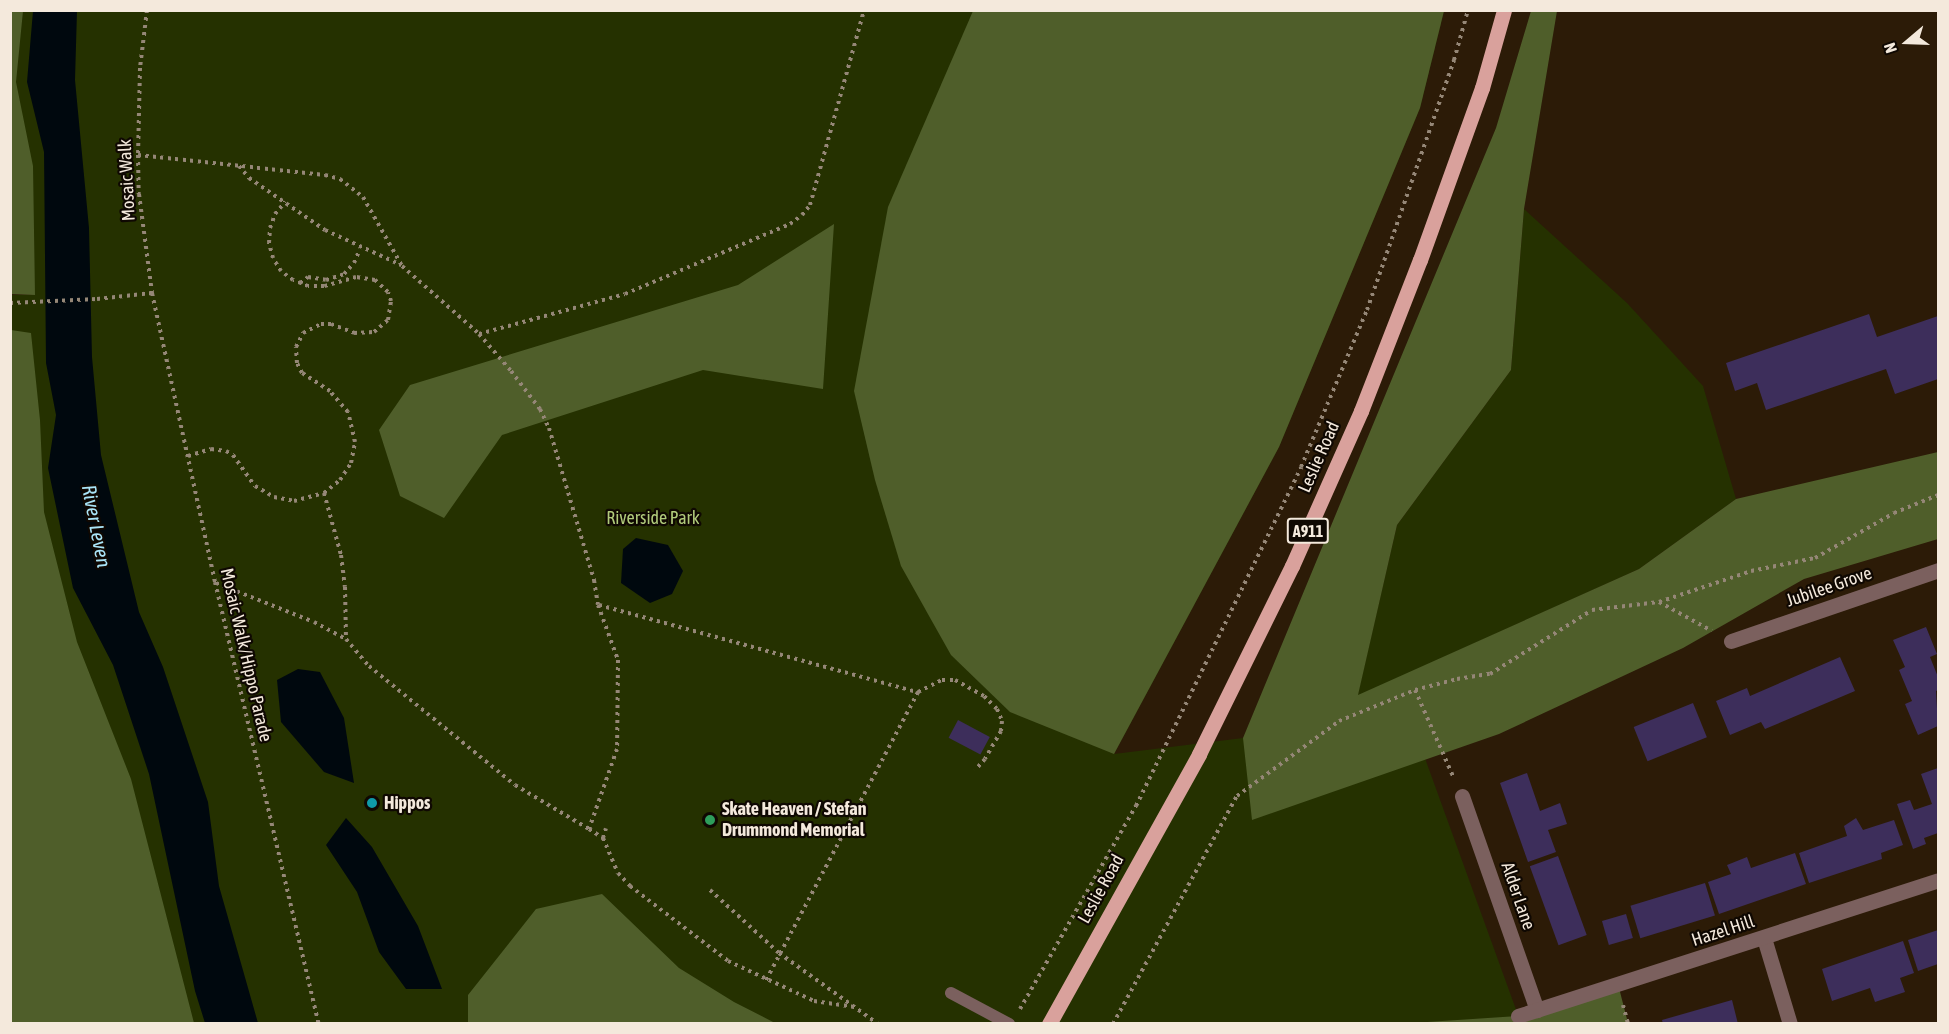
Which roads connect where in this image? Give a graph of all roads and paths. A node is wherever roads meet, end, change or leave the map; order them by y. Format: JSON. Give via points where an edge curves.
{"nodes":[{"id":1,"x":147,"y":10,"type":"edge"},
{"id":2,"x":864,"y":10,"type":"edge"},
{"id":3,"x":1468,"y":10,"type":"edge"},
{"id":4,"x":1504,"y":10,"type":"edge"},
{"id":5,"x":138,"y":155,"type":"junction"},
{"id":6,"x":239,"y":166,"type":"junction"},
{"id":7,"x":285,"y":202,"type":"junction"},
{"id":8,"x":360,"y":249,"type":"junction"},
{"id":9,"x":402,"y":266,"type":"junction"},
{"id":10,"x":300,"y":283,"type":"junction"},
{"id":11,"x":152,"y":292,"type":"junction"},
{"id":12,"x":10,"y":303,"type":"edge"},
{"id":13,"x":479,"y":334,"type":"junction"},
{"id":14,"x":188,"y":456,"type":"junction"},
{"id":15,"x":324,"y":493,"type":"junction"},
{"id":16,"x":1938,"y":495,"type":"edge"},
{"id":17,"x":1938,"y":570,"type":"edge"},
{"id":18,"x":215,"y":582,"type":"junction"},
{"id":19,"x":1659,"y":602,"type":"junction"},
{"id":20,"x":598,"y":605,"type":"junction"},
{"id":21,"x":346,"y":639,"type":"junction"},
{"id":22,"x":1731,"y":641,"type":"joint"},
{"id":23,"x":1415,"y":690,"type":"junction"},
{"id":24,"x":918,"y":692,"type":"junction"},
{"id":25,"x":975,"y":770,"type":"dead end"},
{"id":26,"x":1462,"y":796,"type":"joint"},
{"id":27,"x":606,"y":828,"type":"dead end"},
{"id":28,"x":589,"y":829,"type":"junction"},
{"id":29,"x":603,"y":838,"type":"junction"},
{"id":30,"x":1938,"y":880,"type":"edge"},
{"id":31,"x":710,"y":890,"type":"dead end"},
{"id":32,"x":1764,"y":938,"type":"junction"},
{"id":33,"x":779,"y":953,"type":"junction"},
{"id":34,"x":766,"y":980,"type":"junction"},
{"id":35,"x":951,"y":993,"type":"dead end"},
{"id":36,"x":855,"y":1008,"type":"junction"},
{"id":37,"x":1537,"y":1010,"type":"junction"},
{"id":38,"x":1017,"y":1013,"type":"dead end"},
{"id":39,"x":1518,"y":1016,"type":"dead end"},
{"id":40,"x":319,"y":1023,"type":"edge"},
{"id":41,"x":878,"y":1023,"type":"edge"},
{"id":42,"x":1009,"y":1023,"type":"edge"},
{"id":43,"x":1049,"y":1023,"type":"edge"},
{"id":44,"x":1113,"y":1023,"type":"edge"},
{"id":45,"x":1790,"y":1023,"type":"edge"}],
"edges":[{"from":1,"to":5,"type":"path","name":"Mosaic Walk","via":[[140,68]]},
{"from":2,"to":13,"type":"path","via":[[810,205],[802,215],[790,224],[625,294]]},
{"from":3,"to":38,"type":"path","via":[[1367,310],[1301,467],[1136,806]]},
{"from":4,"to":43,"type":"main road","name":"Leslie Road","number":"A911","via":[[1482,88],[1420,260],[1292,566],[1199,754]]},
{"from":5,"to":6,"type":"path"},
{"from":5,"to":11,"type":"path","name":"Mosaic Walk"},
{"from":6,"to":7,"type":"path","via":[[249,178]]},
{"from":6,"to":9,"type":"path","via":[[325,175],[352,186],[376,217]]},
{"from":7,"to":8,"type":"path"},
{"from":7,"to":10,"type":"path","via":[[275,214],[269,243],[281,271]]},
{"from":8,"to":9,"type":"path"},
{"from":8,"to":10,"type":"path","via":[[345,274],[326,280],[309,277]]},
{"from":9,"to":13,"type":"path"},
{"from":10,"to":15,"type":"path","via":[[324,286],[365,277],[382,285],[391,301],[388,320],[374,332],[354,333],[321,324],[307,329],[296,347],[302,373],[343,404],[355,432],[351,463],[340,480]]},
{"from":11,"to":12,"type":"path"},
{"from":11,"to":14,"type":"path","name":"Mosaic Walk/Hippo Parade"},
{"from":13,"to":20,"type":"path","via":[[530,394],[549,428]]},
{"from":14,"to":15,"type":"path","via":[[211,449],[226,451],[255,486],[284,500],[304,500]]},
{"from":14,"to":18,"type":"path","name":"Mosaic Walk/Hippo Parade"},
{"from":15,"to":21,"type":"path","via":[[345,587]]},
{"from":16,"to":19,"type":"path","via":[[1894,513],[1815,558],[1751,571]]},
{"from":17,"to":22,"type":"street","name":"Jubilee Grove"},
{"from":18,"to":21,"type":"path"},
{"from":18,"to":40,"type":"path","name":"Mosaic Walk/Hippo Parade"},
{"from":19,"to":22,"type":"path"},
{"from":19,"to":23,"type":"path","via":[[1592,610],[1490,674]]},
{"from":20,"to":24,"type":"path"},
{"from":20,"to":28,"type":"path","via":[[618,660],[617,749]]},
{"from":21,"to":28,"type":"path","via":[[369,666],[515,785]]},
{"from":23,"to":26,"type":"path"},
{"from":23,"to":44,"type":"path","via":[[1339,721],[1237,796]]},
{"from":24,"to":25,"type":"path","via":[[942,680],[955,680],[984,696],[997,709],[1001,731]]},
{"from":24,"to":33,"type":"path"},
{"from":26,"to":37,"type":"street","name":"Alder Lane"},
{"from":27,"to":29,"type":"path"},
{"from":28,"to":29,"type":"path"},
{"from":29,"to":34,"type":"path","via":[[618,873],[630,886],[728,961]]},
{"from":30,"to":32,"type":"street","name":"Hazel Hill"},
{"from":31,"to":33,"type":"path"},
{"from":32,"to":37,"type":"street","name":"Hazel Hill"},
{"from":32,"to":45,"type":"street"},
{"from":33,"to":34,"type":"path"},
{"from":33,"to":36,"type":"path"},
{"from":34,"to":36,"type":"path","via":[[814,1001]]},
{"from":35,"to":42,"type":"lane"},
{"from":36,"to":41,"type":"path"},
{"from":37,"to":39,"type":"street","name":"Hazel Hill"}]}
